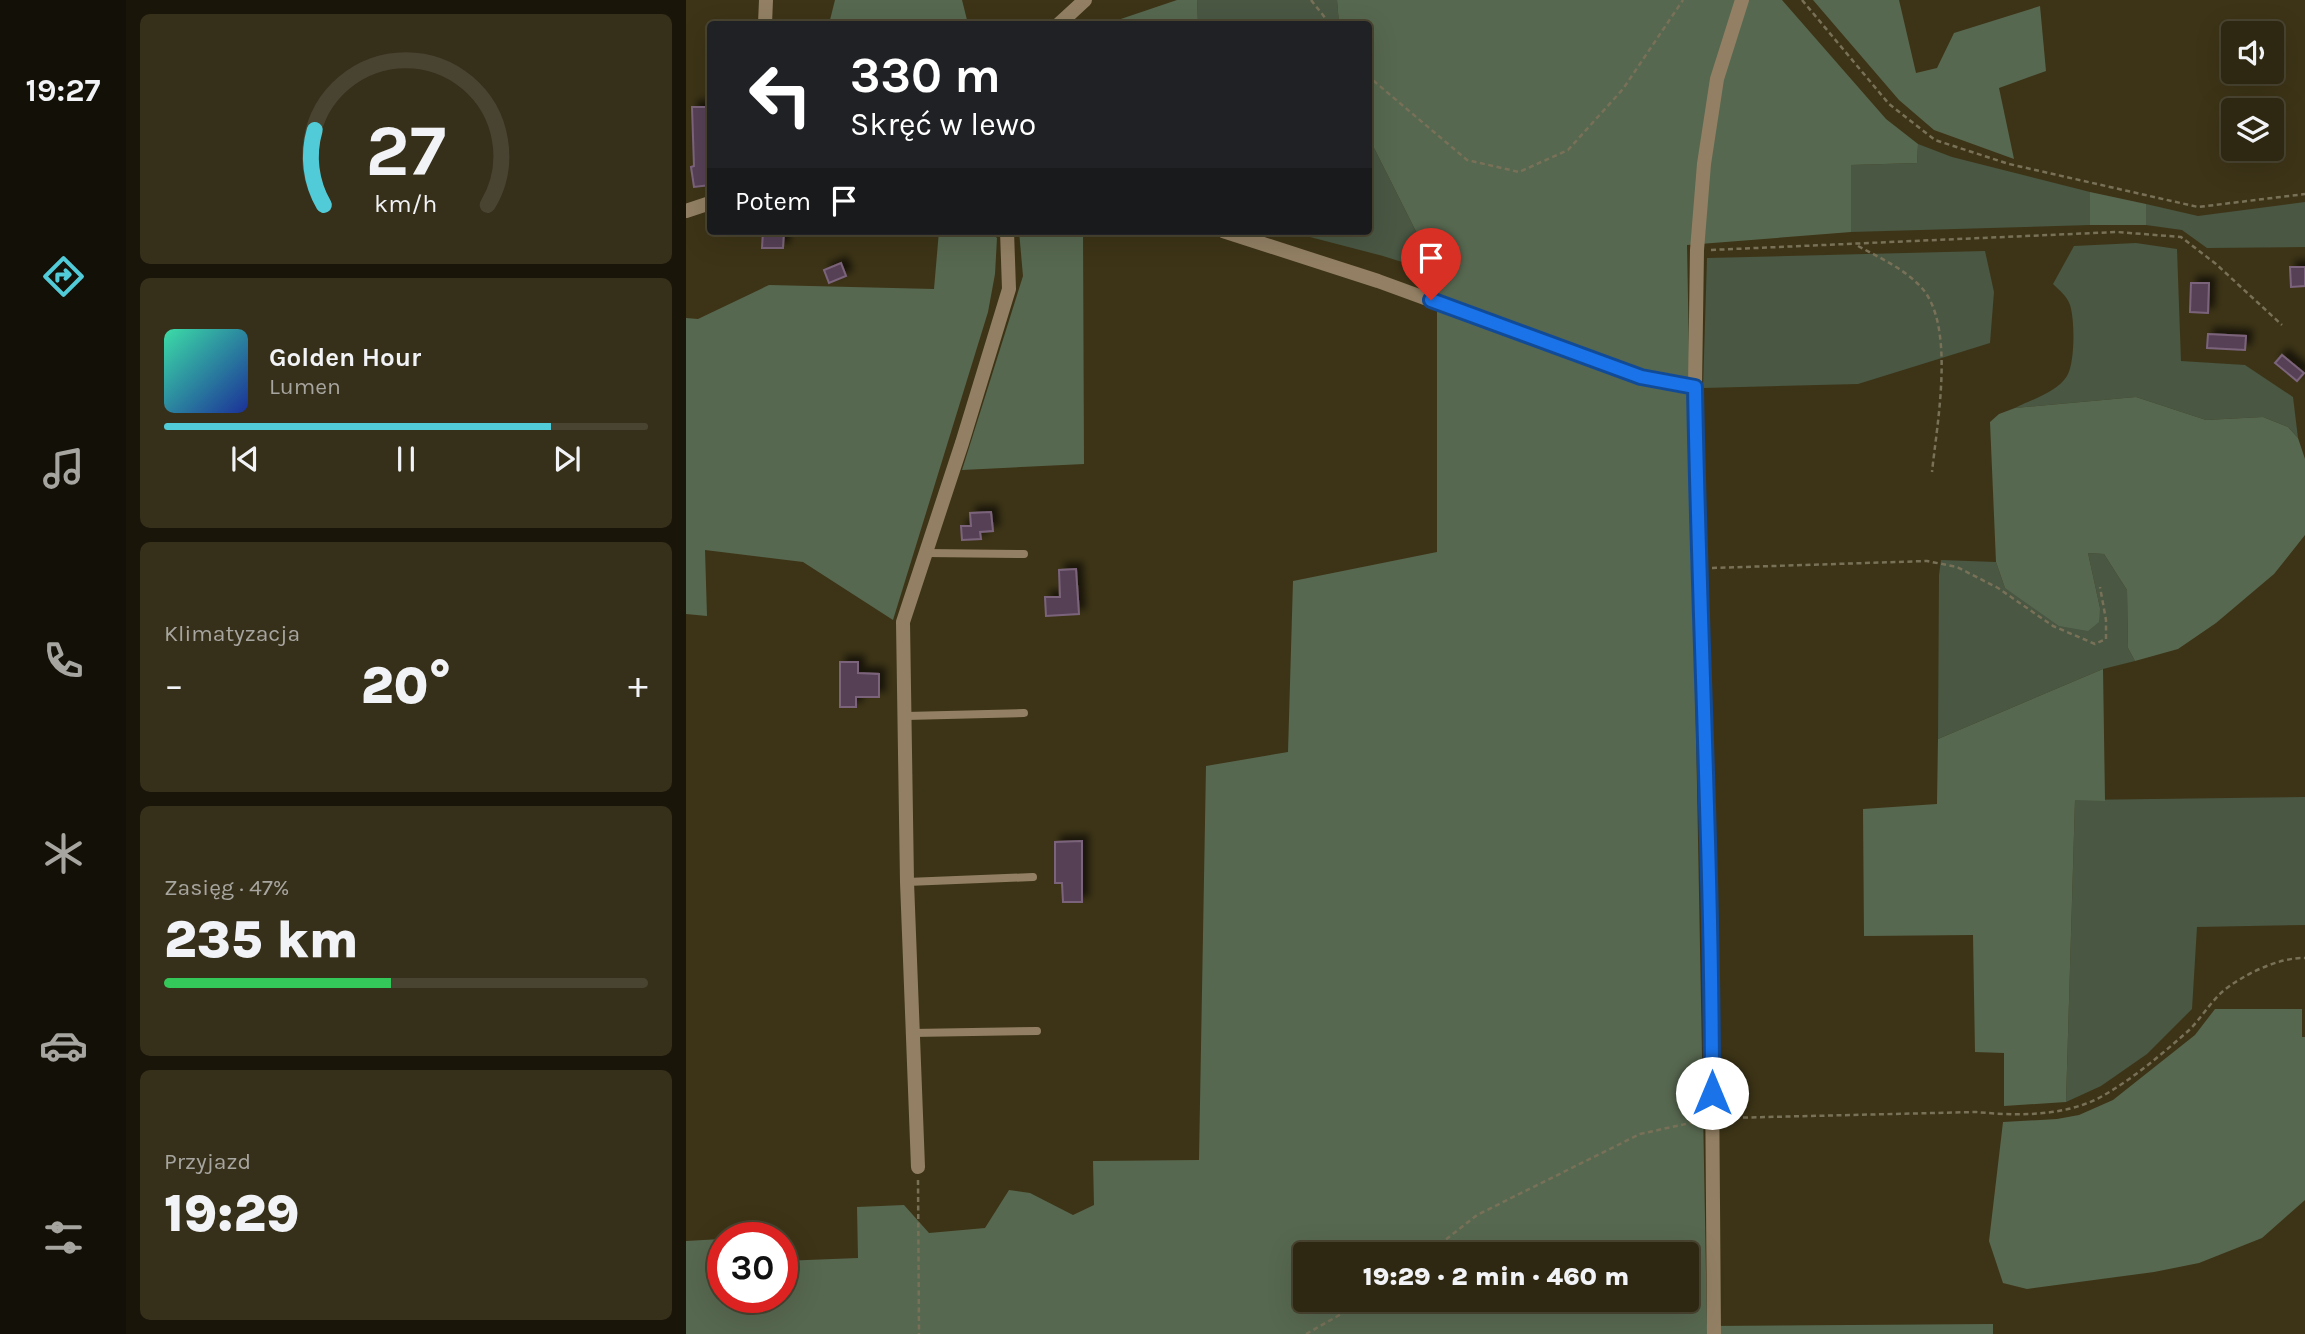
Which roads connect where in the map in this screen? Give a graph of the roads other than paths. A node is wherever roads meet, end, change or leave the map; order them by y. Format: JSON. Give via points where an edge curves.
{"nodes":[{"id":1,"x":766,"y":0,"type":"edge"},
{"id":2,"x":1085,"y":0,"type":"edge"},
{"id":3,"x":1742,"y":0,"type":"edge"},
{"id":4,"x":765,"y":21,"type":"edge"},
{"id":5,"x":1062,"y":21,"type":"edge"},
{"id":6,"x":707,"y":204,"type":"edge"},
{"id":7,"x":686,"y":211,"type":"edge"},
{"id":8,"x":1007,"y":235,"type":"edge"},
{"id":9,"x":1235,"y":235,"type":"edge"},
{"id":10,"x":1695,"y":387,"type":"junction"},
{"id":11,"x":926,"y":553,"type":"junction"},
{"id":12,"x":1024,"y":554,"type":"dead end"},
{"id":13,"x":1024,"y":713,"type":"dead end"},
{"id":14,"x":906,"y":716,"type":"junction"},
{"id":15,"x":1032,"y":877,"type":"dead end"},
{"id":16,"x":906,"y":882,"type":"junction"},
{"id":17,"x":1037,"y":1031,"type":"dead end"},
{"id":18,"x":912,"y":1032,"type":"junction"},
{"id":19,"x":918,"y":1167,"type":"road end"},
{"id":20,"x":1714,"y":1334,"type":"edge"}],
"edges":[{"from":1,"to":4,"type":"street"},
{"from":2,"to":5,"type":"street"},
{"from":3,"to":10,"type":"street","via":[[1717,79],[1704,164],[1697,250]]},
{"from":6,"to":7,"type":"street"},
{"from":8,"to":11,"type":"street","via":[[1009,289]]},
{"from":9,"to":10,"type":"street","via":[[1378,281],[1641,377]]},
{"from":10,"to":20,"type":"street","via":[[1711,944]]},
{"from":11,"to":12,"type":"lane"},
{"from":11,"to":14,"type":"street","via":[[903,621]]},
{"from":13,"to":14,"type":"lane"},
{"from":14,"to":16,"type":"street"},
{"from":15,"to":16,"type":"lane"},
{"from":16,"to":18,"type":"street"},
{"from":17,"to":18,"type":"lane"},
{"from":18,"to":19,"type":"street"}]}
